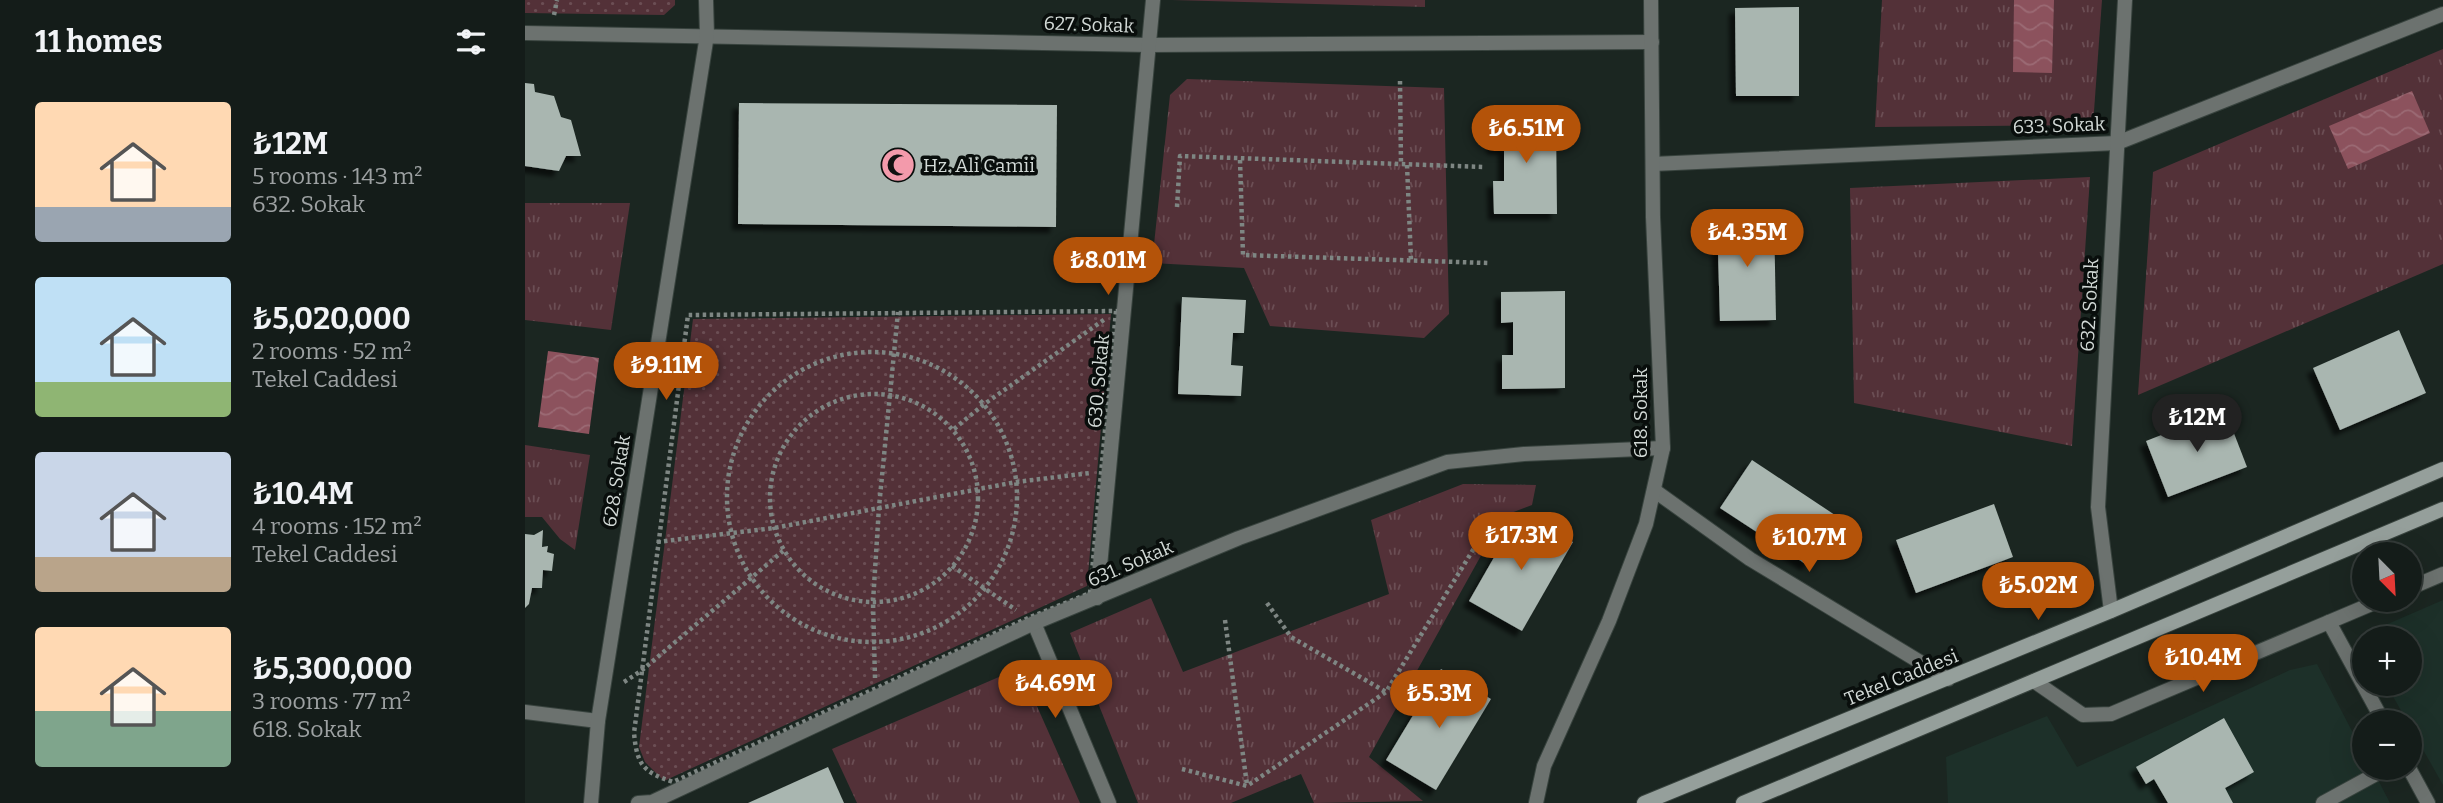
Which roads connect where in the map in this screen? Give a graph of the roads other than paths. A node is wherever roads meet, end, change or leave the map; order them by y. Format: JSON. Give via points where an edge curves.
{"nodes":[{"id":1,"x":706,"y":0,"type":"edge"},
{"id":2,"x":1153,"y":0,"type":"edge"},
{"id":3,"x":1651,"y":0,"type":"edge"},
{"id":4,"x":2125,"y":0,"type":"edge"},
{"id":5,"x":2443,"y":14,"type":"edge"},
{"id":6,"x":525,"y":33,"type":"edge"},
{"id":7,"x":707,"y":35,"type":"junction"},
{"id":8,"x":1651,"y":42,"type":"junction"},
{"id":9,"x":1149,"y":45,"type":"junction"},
{"id":10,"x":2117,"y":143,"type":"junction"},
{"id":11,"x":1653,"y":164,"type":"junction"},
{"id":12,"x":1663,"y":448,"type":"junction"},
{"id":13,"x":2443,"y":469,"type":"edge"},
{"id":14,"x":1655,"y":491,"type":"junction"},
{"id":15,"x":2443,"y":509,"type":"edge"},
{"id":16,"x":2443,"y":574,"type":"edge"},
{"id":17,"x":2422,"y":583,"type":"edge"},
{"id":18,"x":1097,"y":598,"type":"junction"},
{"id":19,"x":2112,"y":611,"type":"junction"},
{"id":20,"x":2353,"y":612,"type":"edge"},
{"id":21,"x":1031,"y":620,"type":"junction"},
{"id":22,"x":2329,"y":622,"type":"junction"},
{"id":23,"x":1948,"y":679,"type":"junction"},
{"id":24,"x":2034,"y":681,"type":"junction"},
{"id":25,"x":2377,"y":710,"type":"edge"},
{"id":26,"x":525,"y":712,"type":"edge"},
{"id":27,"x":598,"y":721,"type":"junction"},
{"id":28,"x":2365,"y":780,"type":"edge"},
{"id":29,"x":2416,"y":780,"type":"edge"},
{"id":30,"x":591,"y":803,"type":"edge"},
{"id":31,"x":638,"y":803,"type":"edge"},
{"id":32,"x":1109,"y":803,"type":"edge"},
{"id":33,"x":1536,"y":803,"type":"edge"},
{"id":34,"x":1644,"y":803,"type":"edge"},
{"id":35,"x":1743,"y":803,"type":"edge"},
{"id":36,"x":2323,"y":803,"type":"edge"},
{"id":37,"x":2428,"y":803,"type":"edge"}],
"edges":[{"from":1,"to":7,"type":"street","name":"628. Sokak"},
{"from":2,"to":9,"type":"street","name":"630. Sokak"},
{"from":3,"to":8,"type":"street","name":"618. Sokak"},
{"from":4,"to":10,"type":"street","name":"632. Sokak"},
{"from":5,"to":10,"type":"street","name":"633. Sokak"},
{"from":6,"to":7,"type":"street","name":"627. Sokak"},
{"from":7,"to":9,"type":"street","name":"627. Sokak"},
{"from":7,"to":27,"type":"street","name":"628. Sokak"},
{"from":8,"to":9,"type":"street","name":"627. Sokak"},
{"from":8,"to":11,"type":"street","name":"618. Sokak"},
{"from":9,"to":18,"type":"street","name":"630. Sokak"},
{"from":10,"to":11,"type":"street","name":"633. Sokak"},
{"from":10,"to":19,"type":"street","name":"632. Sokak","via":[[2098,506]]},
{"from":11,"to":12,"type":"street","name":"618. Sokak"},
{"from":12,"to":14,"type":"street","name":"618. Sokak"},
{"from":12,"to":18,"type":"street","name":"631. Sokak","via":[[1447,462],[1239,538]]},
{"from":13,"to":19,"type":"main road","name":"Tekel Caddesi"},
{"from":14,"to":23,"type":"street","via":[[1750,558]]},
{"from":14,"to":33,"type":"street","name":"618. Sokak","via":[[1609,621],[1544,766]]},
{"from":15,"to":24,"type":"main road"},
{"from":16,"to":17,"type":"street"},
{"from":18,"to":21,"type":"street","name":"631. Sokak"},
{"from":19,"to":23,"type":"main road","name":"Tekel Caddesi"},
{"from":20,"to":22,"type":"street"},
{"from":21,"to":31,"type":"street","name":"631. Sokak","via":[[652,802]]},
{"from":21,"to":32,"type":"street"},
{"from":22,"to":24,"type":"street","via":[[2111,714],[2083,715]]},
{"from":22,"to":25,"type":"street"},
{"from":23,"to":34,"type":"main road","name":"Tekel Caddesi"},
{"from":24,"to":35,"type":"main road"},
{"from":26,"to":27,"type":"street"},
{"from":27,"to":30,"type":"street","name":"628. Sokak"},
{"from":28,"to":36,"type":"street"},
{"from":29,"to":37,"type":"street"}]}
